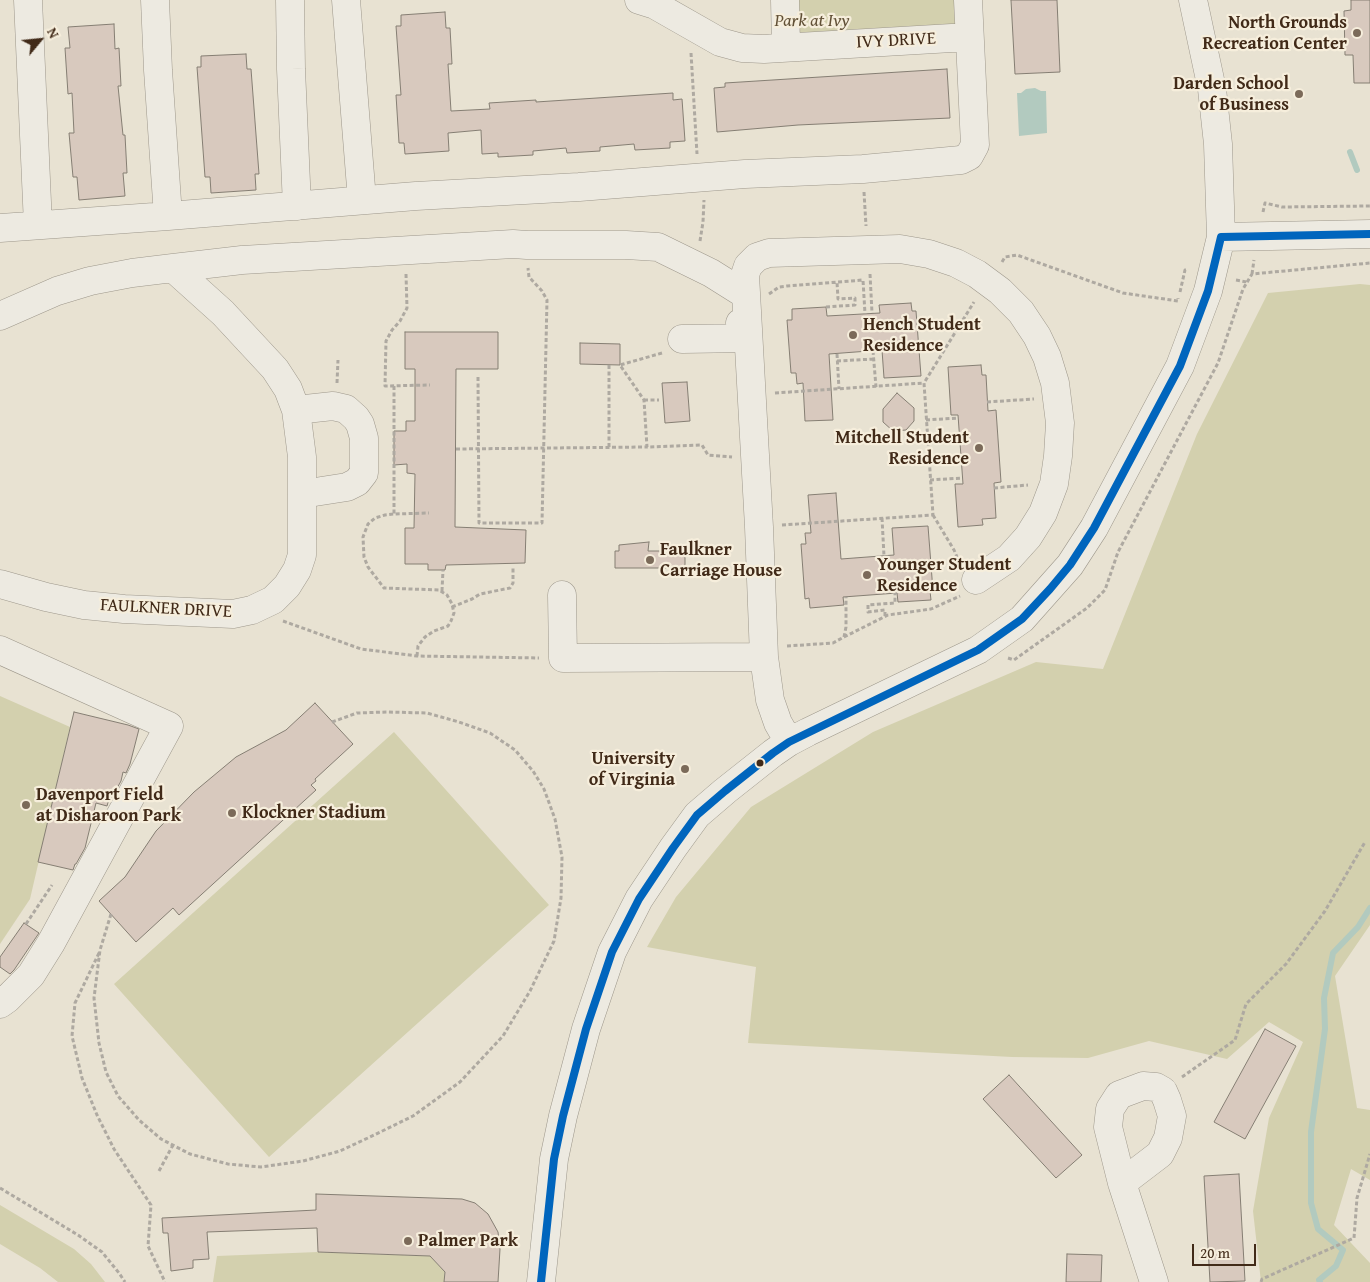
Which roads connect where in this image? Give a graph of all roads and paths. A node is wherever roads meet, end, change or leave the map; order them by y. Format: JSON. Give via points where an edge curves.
{"nodes":[{"id":1,"x":28,"y":0,"type":"edge"},
{"id":2,"x":155,"y":0,"type":"edge"},
{"id":3,"x":290,"y":0,"type":"edge"},
{"id":4,"x":346,"y":0,"type":"edge"},
{"id":5,"x":639,"y":0,"type":"edge"},
{"id":6,"x":785,"y":0,"type":"edge"},
{"id":7,"x":968,"y":0,"type":"edge"},
{"id":8,"x":1193,"y":0,"type":"edge"},
{"id":9,"x":687,"y":23,"type":"junction"},
{"id":10,"x":970,"y":36,"type":"junction"},
{"id":11,"x":786,"y":47,"type":"junction"},
{"id":12,"x":700,"y":178,"type":"junction"},
{"id":13,"x":362,"y":200,"type":"junction"},
{"id":14,"x":297,"y":206,"type":"junction"},
{"id":15,"x":168,"y":216,"type":"junction"},
{"id":16,"x":38,"y":225,"type":"junction"},
{"id":17,"x":0,"y":228,"type":"edge"},
{"id":18,"x":1370,"y":234,"type":"edge"},
{"id":19,"x":1221,"y":237,"type":"junction"},
{"id":20,"x":527,"y":245,"type":"junction"},
{"id":21,"x":405,"y":250,"type":"junction"},
{"id":22,"x":1370,"y":263,"type":"edge"},
{"id":23,"x":173,"y":268,"type":"junction"},
{"id":24,"x":711,"y":273,"type":"junction"},
{"id":25,"x":1212,"y":275,"type":"junction"},
{"id":26,"x":987,"y":281,"type":"junction"},
{"id":27,"x":837,"y":282,"type":"junction"},
{"id":28,"x":1247,"y":282,"type":"junction"},
{"id":29,"x":757,"y":295,"type":"junction"},
{"id":30,"x":826,"y":307,"type":"dead end"},
{"id":31,"x":865,"y":314,"type":"dead end"},
{"id":32,"x":0,"y":316,"type":"edge"},
{"id":33,"x":748,"y":338,"type":"junction"},
{"id":34,"x":682,"y":339,"type":"joint"},
{"id":35,"x":873,"y":351,"type":"dead end"},
{"id":36,"x":837,"y":354,"type":"dead end"},
{"id":37,"x":874,"y":359,"type":"junction"},
{"id":38,"x":338,"y":360,"type":"dead end"},
{"id":39,"x":837,"y":362,"type":"junction"},
{"id":40,"x":609,"y":365,"type":"dead end"},
{"id":41,"x":337,"y":377,"type":"dead end"},
{"id":42,"x":478,"y":377,"type":"dead end"},
{"id":43,"x":924,"y":383,"type":"junction"},
{"id":44,"x":430,"y":385,"type":"dead end"},
{"id":45,"x":394,"y":386,"type":"junction"},
{"id":46,"x":876,"y":386,"type":"junction"},
{"id":47,"x":839,"y":389,"type":"junction"},
{"id":48,"x":752,"y":395,"type":"junction"},
{"id":49,"x":1056,"y":398,"type":"junction"},
{"id":50,"x":644,"y":400,"type":"junction"},
{"id":51,"x":659,"y":400,"type":"dead end"},
{"id":52,"x":987,"y":402,"type":"dead end"},
{"id":53,"x":296,"y":410,"type":"junction"},
{"id":54,"x":958,"y":418,"type":"dead end"},
{"id":55,"x":926,"y":420,"type":"junction"},
{"id":56,"x":610,"y":447,"type":"junction"},
{"id":57,"x":647,"y":447,"type":"junction"},
{"id":58,"x":456,"y":449,"type":"dead end"},
{"id":59,"x":479,"y":449,"type":"junction"},
{"id":60,"x":544,"y":449,"type":"junction"},
{"id":61,"x":755,"y":459,"type":"junction"},
{"id":62,"x":962,"y":478,"type":"dead end"},
{"id":63,"x":930,"y":480,"type":"junction"},
{"id":64,"x":1054,"y":484,"type":"junction"},
{"id":65,"x":994,"y":488,"type":"dead end"},
{"id":66,"x":302,"y":494,"type":"junction"},
{"id":67,"x":429,"y":513,"type":"dead end"},
{"id":68,"x":394,"y":514,"type":"junction"},
{"id":69,"x":933,"y":515,"type":"junction"},
{"id":70,"x":882,"y":518,"type":"junction"},
{"id":71,"x":759,"y":526,"type":"junction"},
{"id":72,"x":884,"y":556,"type":"dead end"},
{"id":73,"x":513,"y":566,"type":"dead end"},
{"id":74,"x":443,"y":570,"type":"dead end"},
{"id":75,"x":0,"y":584,"type":"edge"},
{"id":76,"x":973,"y":584,"type":"junction"},
{"id":77,"x":442,"y":592,"type":"junction"},
{"id":78,"x":895,"y":593,"type":"dead end"},
{"id":79,"x":562,"y":595,"type":"dead end"},
{"id":80,"x":846,"y":597,"type":"dead end"},
{"id":81,"x":452,"y":607,"type":"junction"},
{"id":82,"x":252,"y":610,"type":"junction"},
{"id":83,"x":885,"y":616,"type":"junction"},
{"id":84,"x":844,"y":637,"type":"junction"},
{"id":85,"x":0,"y":650,"type":"edge"},
{"id":86,"x":978,"y":650,"type":"junction"},
{"id":87,"x":764,"y":652,"type":"junction"},
{"id":88,"x":417,"y":656,"type":"junction"},
{"id":89,"x":563,"y":658,"type":"junction"},
{"id":90,"x":332,"y":722,"type":"dead end"},
{"id":91,"x":789,"y":742,"type":"junction"},
{"id":92,"x":1365,"y":842,"type":"dead end"},
{"id":93,"x":111,"y":914,"type":"dead end"},
{"id":94,"x":100,"y":950,"type":"junction"},
{"id":95,"x":0,"y":1004,"type":"edge"},
{"id":96,"x":1192,"y":1069,"type":"dead end"},
{"id":97,"x":173,"y":1145,"type":"junction"},
{"id":98,"x":1370,"y":1154,"type":"edge"},
{"id":99,"x":159,"y":1170,"type":"dead end"},
{"id":100,"x":1122,"y":1183,"type":"dead end"},
{"id":101,"x":0,"y":1188,"type":"edge"},
{"id":102,"x":125,"y":1282,"type":"edge"},
{"id":103,"x":165,"y":1282,"type":"edge"},
{"id":104,"x":541,"y":1282,"type":"edge"},
{"id":105,"x":1154,"y":1282,"type":"edge"},
{"id":106,"x":1261,"y":1282,"type":"edge"}],
"edges":[{"from":1,"to":16,"type":"street"},
{"from":2,"to":15,"type":"street"},
{"from":3,"to":14,"type":"street"},
{"from":4,"to":13,"type":"street"},
{"from":5,"to":9,"type":"street","name":"IVY DRIVE"},
{"from":6,"to":11,"type":"street"},
{"from":7,"to":10,"type":"street"},
{"from":8,"to":19,"type":"street","via":[[1212,89],[1218,144]]},
{"from":9,"to":11,"type":"street","name":"IVY DRIVE","via":[[720,42],[742,48]]},
{"from":9,"to":12,"type":"path"},
{"from":10,"to":11,"type":"street","name":"IVY DRIVE"},
{"from":10,"to":12,"type":"street","via":[[975,145],[970,156],[961,160],[862,169]]},
{"from":12,"to":13,"type":"street"},
{"from":12,"to":24,"type":"path","via":[[704,198],[699,243],[702,261]]},
{"from":13,"to":14,"type":"street"},
{"from":14,"to":15,"type":"street"},
{"from":15,"to":16,"type":"street"},
{"from":16,"to":17,"type":"street"},
{"from":18,"to":19,"type":"street"},
{"from":19,"to":25,"type":"street"},
{"from":20,"to":21,"type":"street"},
{"from":20,"to":24,"type":"street","via":[[658,247]]},
{"from":20,"to":60,"type":"path","via":[[529,277],[547,300]]},
{"from":21,"to":23,"type":"street","via":[[242,260]]},
{"from":21,"to":45,"type":"path","via":[[407,308],[386,341],[385,386]]},
{"from":22,"to":28,"type":"path","via":[[1252,274]]},
{"from":23,"to":32,"type":"street","via":[[90,281]]},
{"from":23,"to":53,"type":"street","name":"FAULKNER DRIVE","via":[[223,313],[275,369],[288,388]]},
{"from":24,"to":29,"type":"street"},
{"from":24,"to":33,"type":"street"},
{"from":25,"to":26,"type":"path","via":[[1185,270],[1178,301],[1123,294],[1017,255],[1005,257]]},
{"from":25,"to":28,"type":"path"},
{"from":25,"to":86,"type":"street","via":[[1180,366],[1094,528],[1070,565],[1022,619]]},
{"from":26,"to":29,"type":"street","via":[[956,263],[900,249],[768,253],[757,257],[744,275]]},
{"from":26,"to":43,"type":"path"},
{"from":26,"to":49,"type":"street","via":[[1021,312],[1037,336],[1055,383]]},
{"from":27,"to":29,"type":"path","via":[[779,287]]},
{"from":27,"to":30,"type":"path","via":[[838,299],[855,298],[856,305]]},
{"from":27,"to":31,"type":"path","via":[[864,280]]},
{"from":28,"to":86,"type":"path","via":[[1218,363],[1118,552],[1105,590],[1087,608],[1014,660]]},
{"from":29,"to":33,"type":"street"},
{"from":33,"to":34,"type":"street"},
{"from":33,"to":48,"type":"street"},
{"from":34,"to":50,"type":"path","via":[[674,349],[620,365]]},
{"from":35,"to":37,"type":"path"},
{"from":36,"to":39,"type":"path"},
{"from":37,"to":39,"type":"path"},
{"from":37,"to":46,"type":"path"},
{"from":38,"to":41,"type":"path"},
{"from":39,"to":47,"type":"path"},
{"from":40,"to":56,"type":"path"},
{"from":42,"to":59,"type":"path"},
{"from":43,"to":46,"type":"path"},
{"from":43,"to":55,"type":"path"},
{"from":44,"to":45,"type":"path"},
{"from":45,"to":68,"type":"path"},
{"from":46,"to":47,"type":"path"},
{"from":47,"to":48,"type":"path"},
{"from":48,"to":61,"type":"street"},
{"from":49,"to":52,"type":"path"},
{"from":49,"to":64,"type":"street","via":[[1060,423]]},
{"from":50,"to":51,"type":"path"},
{"from":50,"to":57,"type":"path"},
{"from":53,"to":66,"type":"street","name":"FAULKNER DRIVE","via":[[302,456]]},
{"from":53,"to":66,"type":"street","via":[[333,406],[346,409],[360,424],[364,438],[364,473],[357,482],[347,487]]},
{"from":54,"to":55,"type":"path"},
{"from":55,"to":63,"type":"path"},
{"from":56,"to":57,"type":"path"},
{"from":56,"to":60,"type":"path"},
{"from":57,"to":61,"type":"path","via":[[702,446],[708,455]]},
{"from":58,"to":59,"type":"path"},
{"from":59,"to":60,"type":"path"},
{"from":59,"to":60,"type":"path","via":[[479,523],[542,523]]},
{"from":61,"to":71,"type":"street"},
{"from":62,"to":63,"type":"path"},
{"from":63,"to":69,"type":"path"},
{"from":64,"to":65,"type":"path"},
{"from":64,"to":76,"type":"street","via":[[1043,513],[1028,537],[1009,558]]},
{"from":66,"to":82,"type":"street","name":"FAULKNER DRIVE","via":[[302,555],[297,570],[273,600]]},
{"from":67,"to":68,"type":"path"},
{"from":68,"to":77,"type":"path","via":[[385,514],[368,524],[363,537],[368,567],[384,588]]},
{"from":69,"to":70,"type":"path"},
{"from":69,"to":76,"type":"path"},
{"from":70,"to":71,"type":"path"},
{"from":70,"to":72,"type":"path"},
{"from":71,"to":87,"type":"street"},
{"from":73,"to":81,"type":"path","via":[[510,588],[480,594]]},
{"from":74,"to":77,"type":"path"},
{"from":75,"to":82,"type":"street","name":"FAULKNER DRIVE","via":[[92,606],[233,614]]},
{"from":76,"to":83,"type":"path","via":[[968,592],[931,609]]},
{"from":77,"to":81,"type":"path"},
{"from":78,"to":83,"type":"path","via":[[895,603],[868,606],[868,612],[885,610]]},
{"from":79,"to":89,"type":"street"},
{"from":80,"to":84,"type":"path"},
{"from":81,"to":88,"type":"path","via":[[454,613],[448,626],[424,638],[418,646]]},
{"from":82,"to":88,"type":"path","via":[[362,649]]},
{"from":83,"to":84,"type":"path"},
{"from":84,"to":87,"type":"path","via":[[832,643]]},
{"from":85,"to":95,"type":"street","via":[[169,726],[31,975]]},
{"from":86,"to":91,"type":"street"},
{"from":87,"to":89,"type":"street"},
{"from":87,"to":91,"type":"street","via":[[770,700]]},
{"from":88,"to":89,"type":"path"},
{"from":90,"to":97,"type":"path","via":[[357,713],[427,713],[490,733],[516,750],[544,789],[555,819],[562,857],[561,898],[554,941],[530,991],[503,1036],[460,1082],[413,1116],[340,1150],[303,1161],[261,1167],[228,1164],[190,1154]]},
{"from":91,"to":104,"type":"street","via":[[697,815],[640,899],[612,952],[586,1028],[563,1116],[554,1159]]},
{"from":92,"to":96,"type":"path","via":[[1325,911],[1286,964],[1246,1004],[1235,1040]]},
{"from":93,"to":94,"type":"path"},
{"from":94,"to":97,"type":"path","via":[[94,998],[106,1072],[118,1096],[139,1120]]},
{"from":94,"to":103,"type":"path","via":[[75,1003],[72,1036],[82,1078],[97,1115],[114,1149],[151,1205],[148,1246]]},
{"from":97,"to":99,"type":"path"},
{"from":98,"to":106,"type":"path","via":[[1357,1198],[1354,1238]]},
{"from":100,"to":105,"type":"street"},
{"from":101,"to":102,"type":"path","via":[[102,1252]]}]}
